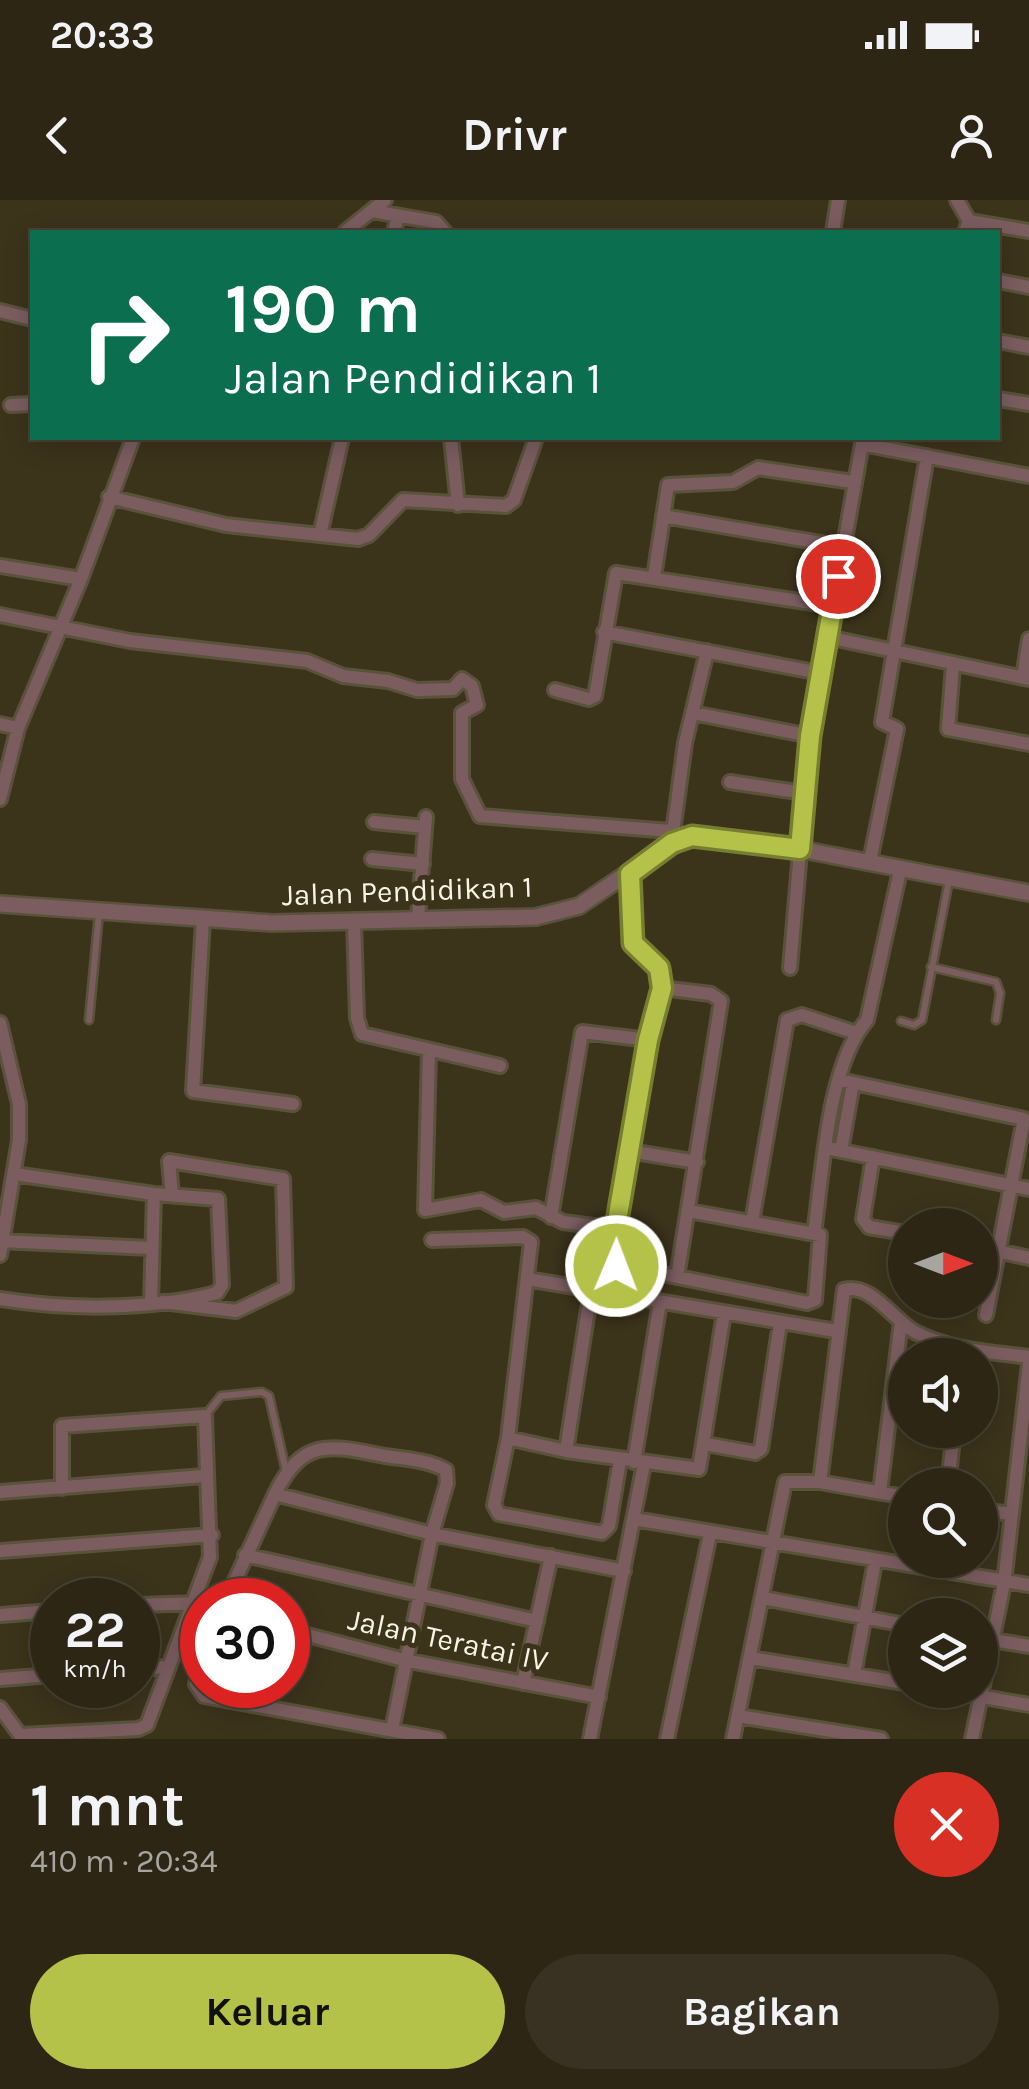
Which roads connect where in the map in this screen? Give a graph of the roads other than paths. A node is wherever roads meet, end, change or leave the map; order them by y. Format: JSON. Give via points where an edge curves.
{"nodes":[{"id":1,"x":385,"y":200,"type":"edge"},
{"id":2,"x":838,"y":200,"type":"edge"},
{"id":3,"x":957,"y":200,"type":"edge"},
{"id":4,"x":372,"y":210,"type":"junction"},
{"id":5,"x":398,"y":216,"type":"junction"},
{"id":6,"x":967,"y":227,"type":"edge"},
{"id":7,"x":347,"y":230,"type":"edge"},
{"id":8,"x":394,"y":230,"type":"edge"},
{"id":9,"x":443,"y":230,"type":"edge"},
{"id":10,"x":833,"y":230,"type":"edge"},
{"id":11,"x":1029,"y":230,"type":"edge"},
{"id":12,"x":1000,"y":281,"type":"edge"},
{"id":13,"x":1029,"y":287,"type":"edge"},
{"id":14,"x":0,"y":311,"type":"edge"},
{"id":15,"x":30,"y":318,"type":"edge"},
{"id":16,"x":1000,"y":341,"type":"edge"},
{"id":17,"x":1029,"y":346,"type":"edge"},
{"id":18,"x":1000,"y":399,"type":"edge"},
{"id":19,"x":30,"y":404,"type":"edge"},
{"id":20,"x":1029,"y":404,"type":"edge"},
{"id":21,"x":11,"y":405,"type":"dead end"},
{"id":22,"x":132,"y":440,"type":"edge"},
{"id":23,"x":342,"y":440,"type":"edge"},
{"id":24,"x":451,"y":440,"type":"edge"},
{"id":25,"x":535,"y":440,"type":"edge"},
{"id":26,"x":863,"y":441,"type":"edge"},
{"id":27,"x":928,"y":456,"type":"junction"},
{"id":28,"x":1029,"y":476,"type":"edge"},
{"id":29,"x":853,"y":482,"type":"junction"},
{"id":30,"x":108,"y":496,"type":"junction"},
{"id":31,"x":458,"y":504,"type":"junction"},
{"id":32,"x":663,"y":516,"type":"junction"},
{"id":33,"x":320,"y":535,"type":"junction"},
{"id":34,"x":844,"y":546,"type":"junction"},
{"id":35,"x":0,"y":566,"type":"edge"},
{"id":36,"x":654,"y":577,"type":"junction"},
{"id":37,"x":81,"y":579,"type":"junction"},
{"id":38,"x":832,"y":606,"type":"junction"},
{"id":39,"x":0,"y":615,"type":"edge"},
{"id":40,"x":62,"y":627,"type":"junction"},
{"id":41,"x":604,"y":632,"type":"junction"},
{"id":42,"x":827,"y":636,"type":"junction"},
{"id":43,"x":1029,"y":639,"type":"edge"},
{"id":44,"x":708,"y":651,"type":"junction"},
{"id":45,"x":894,"y":651,"type":"junction"},
{"id":46,"x":953,"y":665,"type":"junction"},
{"id":47,"x":820,"y":673,"type":"junction"},
{"id":48,"x":1026,"y":678,"type":"edge"},
{"id":49,"x":555,"y":690,"type":"dead end"},
{"id":50,"x":693,"y":713,"type":"junction"},
{"id":51,"x":0,"y":724,"type":"edge"},
{"id":52,"x":18,"y":728,"type":"junction"},
{"id":53,"x":810,"y":736,"type":"junction"},
{"id":54,"x":1029,"y":744,"type":"edge"},
{"id":55,"x":730,"y":782,"type":"dead end"},
{"id":56,"x":804,"y":793,"type":"junction"},
{"id":57,"x":0,"y":798,"type":"edge"},
{"id":58,"x":374,"y":822,"type":"dead end"},
{"id":59,"x":672,"y":837,"type":"junction"},
{"id":60,"x":800,"y":849,"type":"junction"},
{"id":61,"x":372,"y":860,"type":"dead end"},
{"id":62,"x":870,"y":861,"type":"junction"},
{"id":63,"x":423,"y":864,"type":"junction"},
{"id":64,"x":900,"y":871,"type":"junction"},
{"id":65,"x":630,"y":874,"type":"junction"},
{"id":66,"x":949,"y":880,"type":"junction"},
{"id":67,"x":1029,"y":893,"type":"edge"},
{"id":68,"x":0,"y":904,"type":"edge"},
{"id":69,"x":99,"y":913,"type":"junction"},
{"id":70,"x":418,"y":918,"type":"junction"},
{"id":71,"x":203,"y":920,"type":"junction"},
{"id":72,"x":354,"y":920,"type":"junction"},
{"id":73,"x":932,"y":966,"type":"junction"},
{"id":74,"x":790,"y":968,"type":"dead end"},
{"id":75,"x":662,"y":988,"type":"junction"},
{"id":76,"x":89,"y":1020,"type":"dead end"},
{"id":77,"x":996,"y":1020,"type":"dead end"},
{"id":78,"x":901,"y":1021,"type":"dead end"},
{"id":79,"x":0,"y":1023,"type":"edge"},
{"id":80,"x":856,"y":1033,"type":"junction"},
{"id":81,"x":648,"y":1040,"type":"junction"},
{"id":82,"x":429,"y":1051,"type":"junction"},
{"id":83,"x":500,"y":1066,"type":"dead end"},
{"id":84,"x":5,"y":1067,"type":"edge"},
{"id":85,"x":846,"y":1082,"type":"junction"},
{"id":86,"x":293,"y":1104,"type":"dead end"},
{"id":87,"x":834,"y":1149,"type":"junction"},
{"id":88,"x":628,"y":1151,"type":"junction"},
{"id":89,"x":873,"y":1157,"type":"junction"},
{"id":90,"x":697,"y":1162,"type":"junction"},
{"id":91,"x":14,"y":1174,"type":"junction"},
{"id":92,"x":1010,"y":1186,"type":"junction"},
{"id":93,"x":1029,"y":1189,"type":"edge"},
{"id":94,"x":154,"y":1194,"type":"junction"},
{"id":95,"x":172,"y":1195,"type":"junction"},
{"id":96,"x":689,"y":1211,"type":"junction"},
{"id":97,"x":551,"y":1217,"type":"junction"},
{"id":98,"x":752,"y":1222,"type":"junction"},
{"id":99,"x":616,"y":1229,"type":"junction"},
{"id":100,"x":888,"y":1231,"type":"edge"},
{"id":101,"x":814,"y":1233,"type":"junction"},
{"id":102,"x":432,"y":1240,"type":"dead end"},
{"id":103,"x":998,"y":1241,"type":"edge"},
{"id":104,"x":1,"y":1246,"type":"edge"},
{"id":105,"x":151,"y":1248,"type":"junction"},
{"id":106,"x":998,"y":1250,"type":"edge"},
{"id":107,"x":1029,"y":1258,"type":"edge"},
{"id":108,"x":677,"y":1277,"type":"junction"},
{"id":109,"x":527,"y":1279,"type":"junction"},
{"id":110,"x":590,"y":1290,"type":"junction"},
{"id":111,"x":0,"y":1299,"type":"edge"},
{"id":112,"x":157,"y":1302,"type":"junction"},
{"id":113,"x":660,"y":1302,"type":"junction"},
{"id":114,"x":724,"y":1314,"type":"junction"},
{"id":115,"x":901,"y":1322,"type":"junction"},
{"id":116,"x":780,"y":1323,"type":"junction"},
{"id":117,"x":836,"y":1331,"type":"junction"},
{"id":118,"x":929,"y":1338,"type":"edge"},
{"id":119,"x":998,"y":1354,"type":"edge"},
{"id":120,"x":1029,"y":1356,"type":"edge"},
{"id":121,"x":1029,"y":1364,"type":"edge"},
{"id":122,"x":205,"y":1416,"type":"junction"},
{"id":123,"x":508,"y":1438,"type":"junction"},
{"id":124,"x":706,"y":1444,"type":"junction"},
{"id":125,"x":566,"y":1451,"type":"junction"},
{"id":126,"x":633,"y":1462,"type":"junction"},
{"id":127,"x":286,"y":1471,"type":"junction"},
{"id":128,"x":204,"y":1476,"type":"junction"},
{"id":129,"x":820,"y":1482,"type":"junction"},
{"id":130,"x":62,"y":1488,"type":"junction"},
{"id":131,"x":0,"y":1492,"type":"edge"},
{"id":132,"x":880,"y":1492,"type":"junction"},
{"id":133,"x":275,"y":1494,"type":"junction"},
{"id":134,"x":888,"y":1494,"type":"edge"},
{"id":135,"x":998,"y":1512,"type":"edge"},
{"id":136,"x":1012,"y":1514,"type":"junction"},
{"id":137,"x":634,"y":1519,"type":"junction"},
{"id":138,"x":432,"y":1534,"type":"junction"},
{"id":139,"x":710,"y":1534,"type":"junction"},
{"id":140,"x":212,"y":1535,"type":"junction"},
{"id":141,"x":774,"y":1544,"type":"junction"},
{"id":142,"x":0,"y":1551,"type":"edge"},
{"id":143,"x":245,"y":1556,"type":"junction"},
{"id":144,"x":551,"y":1556,"type":"junction"},
{"id":145,"x":876,"y":1562,"type":"junction"},
{"id":146,"x":624,"y":1571,"type":"junction"},
{"id":147,"x":205,"y":1578,"type":"edge"},
{"id":148,"x":236,"y":1578,"type":"edge"},
{"id":149,"x":1004,"y":1583,"type":"junction"},
{"id":150,"x":1029,"y":1586,"type":"edge"},
{"id":151,"x":419,"y":1594,"type":"junction"},
{"id":152,"x":763,"y":1598,"type":"junction"},
{"id":153,"x":998,"y":1602,"type":"edge"},
{"id":154,"x":30,"y":1613,"type":"edge"},
{"id":155,"x":0,"y":1615,"type":"edge"},
{"id":156,"x":864,"y":1618,"type":"junction"},
{"id":157,"x":537,"y":1621,"type":"junction"},
{"id":158,"x":888,"y":1622,"type":"edge"},
{"id":159,"x":310,"y":1636,"type":"edge"},
{"id":160,"x":180,"y":1639,"type":"edge"},
{"id":161,"x":998,"y":1641,"type":"edge"},
{"id":162,"x":1029,"y":1646,"type":"edge"},
{"id":163,"x":750,"y":1658,"type":"junction"},
{"id":164,"x":404,"y":1660,"type":"junction"},
{"id":165,"x":166,"y":1666,"type":"junction"},
{"id":166,"x":160,"y":1667,"type":"edge"},
{"id":167,"x":854,"y":1674,"type":"junction"},
{"id":168,"x":30,"y":1677,"type":"edge"},
{"id":169,"x":0,"y":1679,"type":"edge"},
{"id":170,"x":888,"y":1680,"type":"edge"},
{"id":171,"x":523,"y":1683,"type":"junction"},
{"id":172,"x":599,"y":1697,"type":"junction"},
{"id":173,"x":998,"y":1699,"type":"edge"},
{"id":174,"x":1029,"y":1705,"type":"edge"},
{"id":175,"x":0,"y":1708,"type":"edge"},
{"id":176,"x":270,"y":1708,"type":"edge"},
{"id":177,"x":978,"y":1708,"type":"edge"},
{"id":178,"x":738,"y":1716,"type":"junction"},
{"id":179,"x":392,"y":1730,"type":"junction"},
{"id":180,"x":22,"y":1737,"type":"edge"},
{"id":181,"x":438,"y":1739,"type":"edge"},
{"id":182,"x":590,"y":1739,"type":"edge"},
{"id":183,"x":668,"y":1739,"type":"edge"},
{"id":184,"x":733,"y":1739,"type":"edge"},
{"id":185,"x":881,"y":1739,"type":"edge"},
{"id":186,"x":972,"y":1739,"type":"edge"}],
"edges":[{"from":1,"to":4,"type":"street"},
{"from":2,"to":10,"type":"street"},
{"from":3,"to":6,"type":"street"},
{"from":4,"to":5,"type":"street"},
{"from":4,"to":7,"type":"street"},
{"from":5,"to":8,"type":"street"},
{"from":5,"to":9,"type":"street","via":[[436,222]]},
{"from":6,"to":11,"type":"street"},
{"from":12,"to":13,"type":"street"},
{"from":14,"to":15,"type":"street"},
{"from":16,"to":17,"type":"street"},
{"from":18,"to":20,"type":"street"},
{"from":19,"to":21,"type":"street"},
{"from":22,"to":30,"type":"street"},
{"from":23,"to":33,"type":"street"},
{"from":24,"to":31,"type":"street"},
{"from":25,"to":31,"type":"street","via":[[514,500],[497,508]]},
{"from":26,"to":27,"type":"street"},
{"from":26,"to":29,"type":"street"},
{"from":27,"to":28,"type":"street"},
{"from":27,"to":45,"type":"street"},
{"from":29,"to":32,"type":"street","via":[[754,469],[733,482],[666,486]]},
{"from":29,"to":34,"type":"street"},
{"from":30,"to":33,"type":"street","via":[[226,525]]},
{"from":30,"to":37,"type":"street"},
{"from":31,"to":33,"type":"street","via":[[403,500],[364,538]]},
{"from":32,"to":34,"type":"street"},
{"from":32,"to":36,"type":"street"},
{"from":34,"to":38,"type":"street"},
{"from":35,"to":37,"type":"street"},
{"from":36,"to":38,"type":"street"},
{"from":36,"to":41,"type":"street","via":[[613,575]]},
{"from":37,"to":40,"type":"street"},
{"from":38,"to":42,"type":"street"},
{"from":39,"to":40,"type":"street"},
{"from":40,"to":52,"type":"street"},
{"from":40,"to":59,"type":"street","via":[[308,661],[343,676],[416,690],[453,689],[462,679],[472,686],[477,705],[462,713],[462,779],[480,816]]},
{"from":41,"to":44,"type":"street"},
{"from":41,"to":49,"type":"street","via":[[593,698]]},
{"from":42,"to":45,"type":"street"},
{"from":42,"to":47,"type":"street"},
{"from":43,"to":48,"type":"street"},
{"from":44,"to":47,"type":"street"},
{"from":44,"to":50,"type":"street"},
{"from":45,"to":46,"type":"street"},
{"from":45,"to":62,"type":"street","via":[[882,722],[897,729]]},
{"from":46,"to":48,"type":"street"},
{"from":46,"to":54,"type":"street","via":[[948,728]]},
{"from":47,"to":53,"type":"street"},
{"from":50,"to":53,"type":"street"},
{"from":50,"to":59,"type":"street"},
{"from":51,"to":52,"type":"street"},
{"from":52,"to":57,"type":"street"},
{"from":53,"to":56,"type":"street"},
{"from":55,"to":56,"type":"street"},
{"from":56,"to":60,"type":"street"},
{"from":58,"to":63,"type":"street","via":[[426,822]]},
{"from":59,"to":60,"type":"street"},
{"from":59,"to":65,"type":"street","name":"Jalan Pendidikan 1"},
{"from":60,"to":62,"type":"street"},
{"from":60,"to":74,"type":"street"},
{"from":61,"to":63,"type":"street"},
{"from":62,"to":64,"type":"street"},
{"from":63,"to":70,"type":"street"},
{"from":64,"to":66,"type":"street"},
{"from":64,"to":80,"type":"street","via":[[867,1020]]},
{"from":65,"to":70,"type":"street","name":"Jalan Pendidikan 1","via":[[562,912]]},
{"from":65,"to":75,"type":"street","via":[[633,943],[659,968]]},
{"from":66,"to":67,"type":"street"},
{"from":66,"to":73,"type":"lane"},
{"from":68,"to":69,"type":"street","name":"Jalan Pendidikan 1"},
{"from":69,"to":71,"type":"street","name":"Jalan Pendidikan 1"},
{"from":69,"to":76,"type":"lane"},
{"from":70,"to":72,"type":"street","name":"Jalan Pendidikan 1"},
{"from":71,"to":72,"type":"street","name":"Jalan Pendidikan 1"},
{"from":71,"to":86,"type":"street","via":[[194,1091]]},
{"from":72,"to":82,"type":"street","via":[[359,1029],[367,1038]]},
{"from":73,"to":77,"type":"lane","via":[[996,982]]},
{"from":73,"to":78,"type":"lane","via":[[922,1020]]},
{"from":75,"to":81,"type":"street"},
{"from":75,"to":90,"type":"street","via":[[721,1001]]},
{"from":79,"to":84,"type":"street"},
{"from":80,"to":85,"type":"street"},
{"from":80,"to":98,"type":"street","via":[[802,1014],[787,1020]]},
{"from":81,"to":88,"type":"street"},
{"from":81,"to":97,"type":"street","via":[[582,1032]]},
{"from":82,"to":83,"type":"street"},
{"from":82,"to":97,"type":"street","via":[[425,1210],[480,1200],[504,1212],[530,1208]]},
{"from":84,"to":91,"type":"street","via":[[19,1104]]},
{"from":85,"to":87,"type":"street"},
{"from":85,"to":92,"type":"street","via":[[1020,1116]]},
{"from":87,"to":89,"type":"street"},
{"from":87,"to":101,"type":"street"},
{"from":88,"to":90,"type":"street"},
{"from":88,"to":99,"type":"street"},
{"from":89,"to":92,"type":"street"},
{"from":89,"to":100,"type":"street","via":[[863,1219]]},
{"from":90,"to":96,"type":"street"},
{"from":91,"to":94,"type":"street"},
{"from":91,"to":104,"type":"street"},
{"from":92,"to":93,"type":"street"},
{"from":92,"to":103,"type":"street"},
{"from":94,"to":95,"type":"street"},
{"from":94,"to":105,"type":"street"},
{"from":95,"to":112,"type":"street","via":[[218,1200],[222,1285],[217,1294]]},
{"from":95,"to":112,"type":"street","via":[[169,1161],[284,1179],[286,1287],[236,1311]]},
{"from":96,"to":98,"type":"street"},
{"from":96,"to":108,"type":"street"},
{"from":97,"to":99,"type":"street"},
{"from":98,"to":101,"type":"street"},
{"from":99,"to":108,"type":"street","via":[[613,1264]]},
{"from":101,"to":108,"type":"street","via":[[823,1239],[811,1303]]},
{"from":102,"to":109,"type":"street","via":[[528,1238]]},
{"from":104,"to":105,"type":"street"},
{"from":105,"to":112,"type":"street"},
{"from":106,"to":107,"type":"street"},
{"from":109,"to":110,"type":"street"},
{"from":109,"to":123,"type":"street"},
{"from":110,"to":113,"type":"street"},
{"from":110,"to":125,"type":"street"},
{"from":111,"to":112,"type":"street"},
{"from":113,"to":114,"type":"street"},
{"from":113,"to":126,"type":"street"},
{"from":114,"to":116,"type":"street"},
{"from":114,"to":124,"type":"street"},
{"from":115,"to":117,"type":"street","via":[[849,1287],[840,1294]]},
{"from":115,"to":118,"type":"street"},
{"from":115,"to":132,"type":"street"},
{"from":116,"to":117,"type":"street"},
{"from":116,"to":124,"type":"street","via":[[762,1448],[755,1454]]},
{"from":117,"to":129,"type":"street"},
{"from":119,"to":120,"type":"street"},
{"from":121,"to":136,"type":"street"},
{"from":122,"to":127,"type":"lane","via":[[221,1396],[269,1396]]},
{"from":122,"to":128,"type":"street"},
{"from":122,"to":130,"type":"street","via":[[62,1426]]},
{"from":123,"to":125,"type":"street"},
{"from":123,"to":126,"type":"street","via":[[494,1504],[503,1517],[602,1533]]},
{"from":124,"to":126,"type":"street","via":[[696,1471]]},
{"from":125,"to":126,"type":"street"},
{"from":126,"to":137,"type":"street"},
{"from":127,"to":133,"type":"street"},
{"from":127,"to":138,"type":"street","via":[[304,1454],[338,1447],[442,1467],[448,1483]]},
{"from":128,"to":130,"type":"street"},
{"from":128,"to":140,"type":"street"},
{"from":129,"to":132,"type":"street"},
{"from":129,"to":141,"type":"street","via":[[785,1482]]},
{"from":130,"to":131,"type":"street"},
{"from":132,"to":134,"type":"street"},
{"from":133,"to":138,"type":"street"},
{"from":133,"to":143,"type":"street"},
{"from":135,"to":136,"type":"street"},
{"from":136,"to":149,"type":"street"},
{"from":137,"to":139,"type":"street"},
{"from":137,"to":146,"type":"street"},
{"from":138,"to":144,"type":"street"},
{"from":138,"to":151,"type":"street"},
{"from":139,"to":141,"type":"street"},
{"from":139,"to":183,"type":"street"},
{"from":140,"to":142,"type":"street"},
{"from":140,"to":147,"type":"street"},
{"from":141,"to":145,"type":"street"},
{"from":141,"to":152,"type":"street"},
{"from":143,"to":148,"type":"street"},
{"from":143,"to":151,"type":"street"},
{"from":144,"to":146,"type":"street"},
{"from":144,"to":157,"type":"street"},
{"from":145,"to":149,"type":"street"},
{"from":145,"to":156,"type":"street"},
{"from":146,"to":172,"type":"street"},
{"from":149,"to":150,"type":"street"},
{"from":149,"to":153,"type":"street"},
{"from":151,"to":157,"type":"street"},
{"from":151,"to":164,"type":"street"},
{"from":152,"to":156,"type":"street"},
{"from":152,"to":163,"type":"street"},
{"from":154,"to":155,"type":"street"},
{"from":156,"to":158,"type":"street"},
{"from":156,"to":167,"type":"street"},
{"from":157,"to":171,"type":"street"},
{"from":159,"to":164,"type":"street","name":"Jalan Teratai IV"},
{"from":160,"to":165,"type":"street"},
{"from":161,"to":162,"type":"street"},
{"from":163,"to":167,"type":"street"},
{"from":163,"to":178,"type":"street"},
{"from":164,"to":171,"type":"street","name":"Jalan Teratai IV"},
{"from":164,"to":179,"type":"street"},
{"from":165,"to":166,"type":"street"},
{"from":165,"to":180,"type":"street","via":[[143,1728]]},
{"from":167,"to":170,"type":"street"},
{"from":168,"to":169,"type":"street"},
{"from":171,"to":172,"type":"street","name":"Jalan Teratai IV"},
{"from":172,"to":182,"type":"street"},
{"from":173,"to":174,"type":"street"},
{"from":175,"to":180,"type":"street"},
{"from":176,"to":179,"type":"street"},
{"from":177,"to":186,"type":"street"},
{"from":178,"to":184,"type":"street"},
{"from":178,"to":185,"type":"street"},
{"from":179,"to":181,"type":"street"}]}
